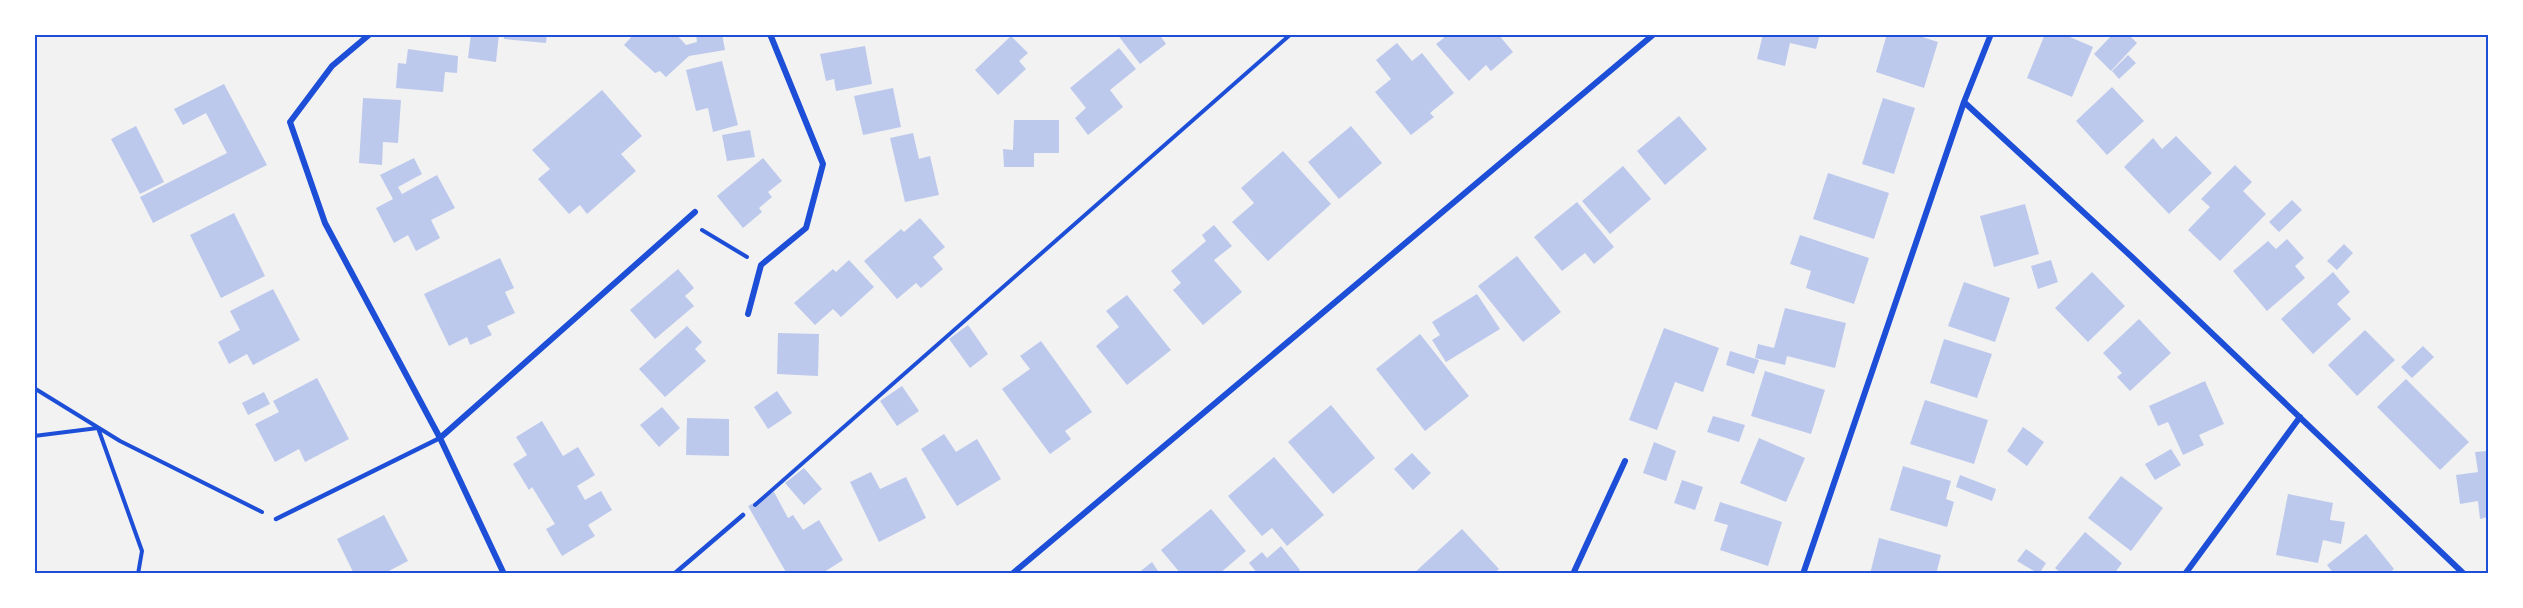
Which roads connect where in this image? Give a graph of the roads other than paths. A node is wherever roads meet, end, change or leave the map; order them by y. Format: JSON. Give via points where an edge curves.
{"nodes":[{"id":1,"x":370,"y":34,"type":"edge"},
{"id":2,"x":770,"y":34,"type":"edge"},
{"id":3,"x":1654,"y":34,"type":"edge"},
{"id":4,"x":1991,"y":34,"type":"edge"},
{"id":5,"x":1964,"y":102,"type":"junction"},
{"id":6,"x":695,"y":212,"type":"dead end"},
{"id":7,"x":748,"y":314,"type":"dead end"},
{"id":8,"x":2300,"y":417,"type":"junction"},
{"id":9,"x":440,"y":438,"type":"junction"},
{"id":10,"x":1625,"y":461,"type":"dead end"},
{"id":11,"x":743,"y":515,"type":"road end"},
{"id":12,"x":276,"y":519,"type":"road end"},
{"id":13,"x":504,"y":573,"type":"edge"},
{"id":14,"x":674,"y":573,"type":"edge"},
{"id":15,"x":1012,"y":573,"type":"edge"},
{"id":16,"x":1573,"y":573,"type":"edge"},
{"id":17,"x":1803,"y":573,"type":"edge"},
{"id":18,"x":2185,"y":573,"type":"edge"},
{"id":19,"x":2464,"y":573,"type":"edge"}],
"edges":[{"from":1,"to":9,"type":"street","via":[[332,66],[290,122],[325,223]]},
{"from":2,"to":7,"type":"street","via":[[823,164],[806,228],[761,265]]},
{"from":3,"to":15,"type":"street"},
{"from":4,"to":5,"type":"street"},
{"from":5,"to":8,"type":"street"},
{"from":5,"to":17,"type":"street"},
{"from":6,"to":9,"type":"street"},
{"from":8,"to":18,"type":"street"},
{"from":8,"to":19,"type":"street"},
{"from":9,"to":12,"type":"lane"},
{"from":9,"to":13,"type":"street"},
{"from":10,"to":16,"type":"street"},
{"from":11,"to":14,"type":"lane"}]}
